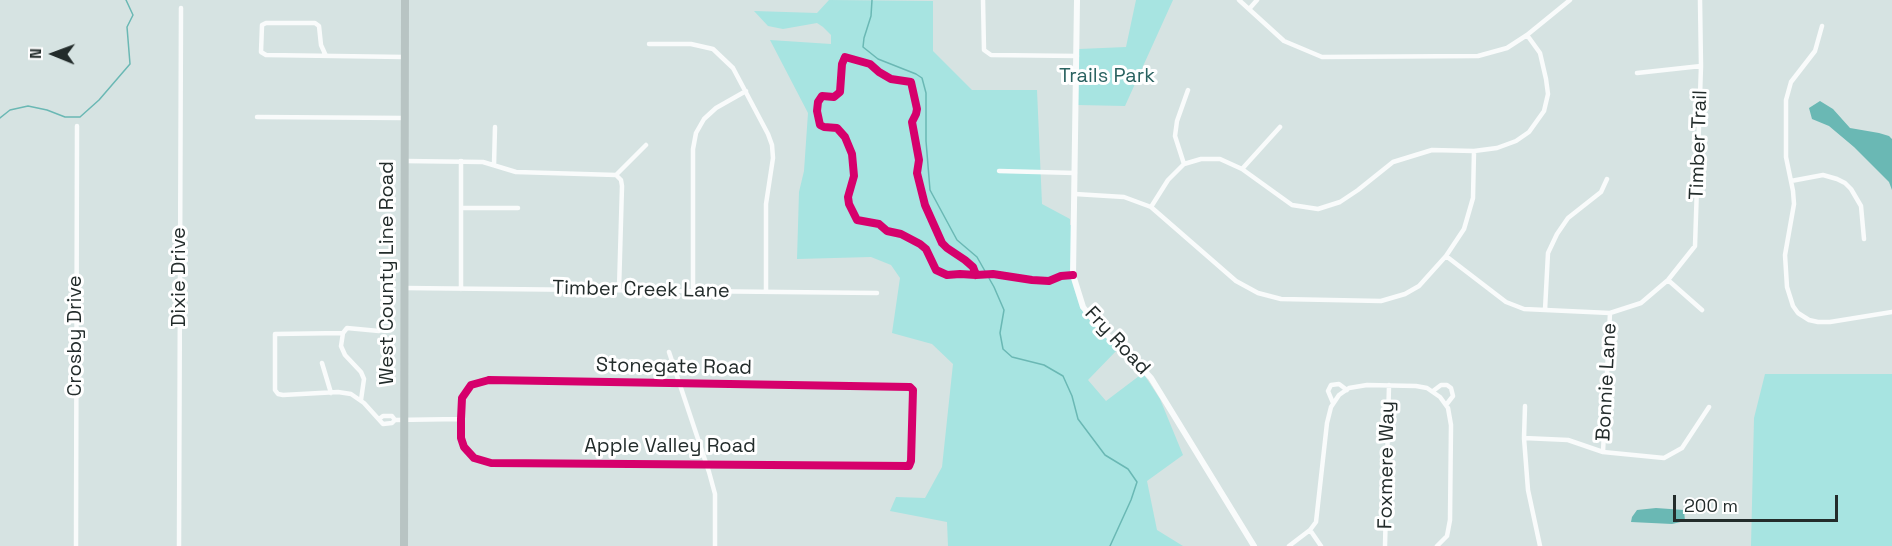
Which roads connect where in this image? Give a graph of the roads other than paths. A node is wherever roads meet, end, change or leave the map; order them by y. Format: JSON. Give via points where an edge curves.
{"nodes":[{"id":1,"x":405,"y":0,"type":"edge"},
{"id":2,"x":983,"y":0,"type":"edge"},
{"id":3,"x":1077,"y":0,"type":"edge"},
{"id":4,"x":1239,"y":0,"type":"edge"},
{"id":5,"x":1257,"y":0,"type":"edge"},
{"id":6,"x":1570,"y":0,"type":"edge"},
{"id":7,"x":1701,"y":0,"type":"edge"},
{"id":8,"x":182,"y":8,"type":"dead end"},
{"id":9,"x":1250,"y":8,"type":"junction"},
{"id":10,"x":1821,"y":26,"type":"dead end"},
{"id":11,"x":1527,"y":35,"type":"junction"},
{"id":12,"x":649,"y":44,"type":"dead end"},
{"id":13,"x":326,"y":56,"type":"junction"},
{"id":14,"x":1077,"y":56,"type":"junction"},
{"id":15,"x":404,"y":57,"type":"junction"},
{"id":16,"x":1701,"y":66,"type":"junction"},
{"id":17,"x":1637,"y":73,"type":"dead end"},
{"id":18,"x":1188,"y":90,"type":"dead end"},
{"id":19,"x":746,"y":91,"type":"junction"},
{"id":20,"x":257,"y":117,"type":"dead end"},
{"id":21,"x":405,"y":118,"type":"junction"},
{"id":22,"x":77,"y":126,"type":"dead end"},
{"id":23,"x":495,"y":127,"type":"dead end"},
{"id":24,"x":1281,"y":127,"type":"dead end"},
{"id":25,"x":646,"y":145,"type":"dead end"},
{"id":26,"x":1474,"y":151,"type":"junction"},
{"id":27,"x":404,"y":161,"type":"junction"},
{"id":28,"x":461,"y":161,"type":"junction"},
{"id":29,"x":1184,"y":164,"type":"junction"},
{"id":30,"x":494,"y":165,"type":"junction"},
{"id":31,"x":1242,"y":169,"type":"junction"},
{"id":32,"x":999,"y":171,"type":"dead end"},
{"id":33,"x":1075,"y":173,"type":"junction"},
{"id":34,"x":616,"y":175,"type":"junction"},
{"id":35,"x":1607,"y":179,"type":"dead end"},
{"id":36,"x":1791,"y":181,"type":"junction"},
{"id":37,"x":1075,"y":194,"type":"junction"},
{"id":38,"x":1150,"y":207,"type":"junction"},
{"id":39,"x":461,"y":208,"type":"junction"},
{"id":40,"x":518,"y":208,"type":"dead end"},
{"id":41,"x":1864,"y":239,"type":"dead end"},
{"id":42,"x":1446,"y":256,"type":"junction"},
{"id":43,"x":1668,"y":280,"type":"junction"},
{"id":44,"x":404,"y":288,"type":"junction"},
{"id":45,"x":461,"y":289,"type":"junction"},
{"id":46,"x":619,"y":291,"type":"junction"},
{"id":47,"x":693,"y":291,"type":"junction"},
{"id":48,"x":766,"y":292,"type":"junction"},
{"id":49,"x":877,"y":293,"type":"dead end"},
{"id":50,"x":1545,"y":310,"type":"junction"},
{"id":51,"x":1702,"y":310,"type":"dead end"},
{"id":52,"x":1892,"y":312,"type":"edge"},
{"id":53,"x":1611,"y":313,"type":"junction"},
{"id":54,"x":380,"y":331,"type":"dead end"},
{"id":55,"x":343,"y":333,"type":"junction"},
{"id":56,"x":669,"y":351,"type":"dead end"},
{"id":57,"x":322,"y":363,"type":"dead end"},
{"id":58,"x":679,"y":383,"type":"junction"},
{"id":59,"x":1389,"y":385,"type":"junction"},
{"id":60,"x":1347,"y":390,"type":"junction"},
{"id":61,"x":1433,"y":391,"type":"junction"},
{"id":62,"x":331,"y":393,"type":"junction"},
{"id":63,"x":362,"y":400,"type":"junction"},
{"id":64,"x":1334,"y":403,"type":"junction"},
{"id":65,"x":1446,"y":405,"type":"junction"},
{"id":66,"x":1525,"y":406,"type":"dead end"},
{"id":67,"x":1709,"y":407,"type":"dead end"},
{"id":68,"x":461,"y":419,"type":"junction"},
{"id":69,"x":404,"y":420,"type":"junction"},
{"id":70,"x":1524,"y":438,"type":"junction"},
{"id":71,"x":1603,"y":452,"type":"junction"},
{"id":72,"x":706,"y":464,"type":"junction"},
{"id":73,"x":909,"y":466,"type":"joint"},
{"id":74,"x":1310,"y":531,"type":"junction"},
{"id":75,"x":76,"y":546,"type":"edge"},
{"id":76,"x":179,"y":546,"type":"edge"},
{"id":77,"x":404,"y":546,"type":"edge"},
{"id":78,"x":715,"y":546,"type":"edge"},
{"id":79,"x":1254,"y":546,"type":"edge"},
{"id":80,"x":1289,"y":546,"type":"edge"},
{"id":81,"x":1321,"y":546,"type":"edge"},
{"id":82,"x":1385,"y":546,"type":"edge"},
{"id":83,"x":1439,"y":546,"type":"edge"},
{"id":84,"x":1540,"y":546,"type":"edge"}],
"edges":[{"from":1,"to":15,"type":"main road","name":"West County Line Road"},
{"from":2,"to":14,"type":"street","via":[[984,50],[991,54]]},
{"from":3,"to":14,"type":"street","name":"Fry Road"},
{"from":4,"to":9,"type":"street"},
{"from":5,"to":9,"type":"street"},
{"from":6,"to":11,"type":"street"},
{"from":7,"to":16,"type":"street","name":"Timber Trail"},
{"from":8,"to":76,"type":"street","name":"Dixie Drive"},
{"from":9,"to":11,"type":"street","via":[[1284,40],[1322,57],[1478,56],[1507,48]]},
{"from":10,"to":36,"type":"street","via":[[1815,51],[1787,90],[1785,145]]},
{"from":11,"to":26,"type":"street","via":[[1540,53],[1546,78],[1544,111],[1529,132],[1516,141]]},
{"from":12,"to":19,"type":"street","via":[[691,44],[713,49],[733,68]]},
{"from":13,"to":13,"type":"street","via":[[315,22],[262,25],[261,52],[266,55]]},
{"from":13,"to":15,"type":"street"},
{"from":14,"to":33,"type":"street","name":"Fry Road"},
{"from":15,"to":21,"type":"main road","name":"West County Line Road"},
{"from":16,"to":17,"type":"street"},
{"from":16,"to":43,"type":"street","name":"Timber Trail","via":[[1695,246]]},
{"from":18,"to":29,"type":"street","via":[[1175,136]]},
{"from":19,"to":47,"type":"street","via":[[716,108],[696,133]]},
{"from":19,"to":48,"type":"street","via":[[772,145],[766,204]]},
{"from":20,"to":21,"type":"street"},
{"from":21,"to":27,"type":"main road","name":"West County Line Road"},
{"from":22,"to":75,"type":"street","name":"Crosby Drive"},
{"from":23,"to":30,"type":"street"},
{"from":24,"to":31,"type":"street"},
{"from":25,"to":34,"type":"street"},
{"from":26,"to":31,"type":"street","via":[[1432,150],[1393,162],[1340,202],[1318,209],[1292,205]]},
{"from":26,"to":42,"type":"street","via":[[1473,198],[1464,229]]},
{"from":27,"to":28,"type":"street"},
{"from":27,"to":44,"type":"main road","name":"West County Line Road"},
{"from":28,"to":30,"type":"street"},
{"from":28,"to":39,"type":"street"},
{"from":29,"to":31,"type":"street","via":[[1220,159]]},
{"from":29,"to":38,"type":"street"},
{"from":30,"to":34,"type":"street","via":[[516,172]]},
{"from":32,"to":33,"type":"street"},
{"from":33,"to":37,"type":"street","name":"Fry Road"},
{"from":34,"to":46,"type":"street","via":[[622,186]]},
{"from":35,"to":50,"type":"street","via":[[1601,192],[1568,218],[1548,253]]},
{"from":36,"to":41,"type":"street","via":[[1823,175],[1845,183],[1861,206]]},
{"from":36,"to":52,"type":"street","via":[[1794,204],[1785,255],[1786,287],[1798,313],[1809,320],[1830,322]]},
{"from":37,"to":38,"type":"street","via":[[1124,197]]},
{"from":37,"to":79,"type":"street","name":"Fry Road","via":[[1073,275],[1083,307],[1151,378]]},
{"from":38,"to":42,"type":"street","via":[[1236,281],[1281,299],[1389,299],[1419,285]]},
{"from":39,"to":40,"type":"street"},
{"from":39,"to":45,"type":"street"},
{"from":42,"to":50,"type":"street","via":[[1506,302],[1524,309]]},
{"from":43,"to":51,"type":"street"},
{"from":43,"to":53,"type":"street","name":"Timber Trail","via":[[1641,303]]},
{"from":44,"to":45,"type":"street","name":"Timber Creek Lane"},
{"from":44,"to":69,"type":"main road","name":"West County Line Road"},
{"from":45,"to":46,"type":"street","name":"Timber Creek Lane"},
{"from":46,"to":47,"type":"street","name":"Timber Creek Lane"},
{"from":47,"to":48,"type":"street","name":"Timber Creek Lane"},
{"from":48,"to":49,"type":"street","name":"Timber Creek Lane"},
{"from":50,"to":53,"type":"street"},
{"from":53,"to":71,"type":"street","name":"Bonnie Lane"},
{"from":54,"to":55,"type":"street","via":[[347,328]]},
{"from":55,"to":62,"type":"street","via":[[275,334],[274,389],[278,394]]},
{"from":55,"to":63,"type":"street","via":[[341,346],[345,355],[364,379]]},
{"from":56,"to":58,"type":"street"},
{"from":57,"to":62,"type":"street"},
{"from":58,"to":68,"type":"street","name":"Stonegate Road","via":[[479,381],[462,398]]},
{"from":58,"to":72,"type":"street"},
{"from":58,"to":73,"type":"street","name":"Stonegate Road","via":[[910,387],[913,390]]},
{"from":59,"to":60,"type":"street","via":[[1360,385]]},
{"from":59,"to":61,"type":"street"},
{"from":59,"to":82,"type":"street","name":"Foxmere Way"},
{"from":60,"to":64,"type":"street"},
{"from":60,"to":64,"type":"street","via":[[1339,384],[1331,385],[1328,394]]},
{"from":61,"to":65,"type":"street"},
{"from":61,"to":65,"type":"street","via":[[1441,385],[1451,388],[1453,396]]},
{"from":62,"to":63,"type":"street","via":[[348,393]]},
{"from":63,"to":69,"type":"street","via":[[383,424]]},
{"from":64,"to":74,"type":"street","via":[[1327,423],[1317,516]]},
{"from":65,"to":83,"type":"street","via":[[1451,425],[1450,520],[1447,536]]},
{"from":66,"to":70,"type":"street"},
{"from":67,"to":71,"type":"street","via":[[1682,448],[1664,458]]},
{"from":68,"to":69,"type":"street"},
{"from":68,"to":72,"type":"street","name":"Apple Valley Road","via":[[464,447],[474,458],[491,463]]},
{"from":69,"to":77,"type":"main road","name":"West County Line Road"},
{"from":70,"to":71,"type":"street","via":[[1568,440]]},
{"from":70,"to":84,"type":"street","via":[[1528,490]]},
{"from":72,"to":73,"type":"street","name":"Apple Valley Road"},
{"from":72,"to":78,"type":"street","via":[[715,494]]},
{"from":74,"to":80,"type":"street"},
{"from":74,"to":81,"type":"street"}]}
